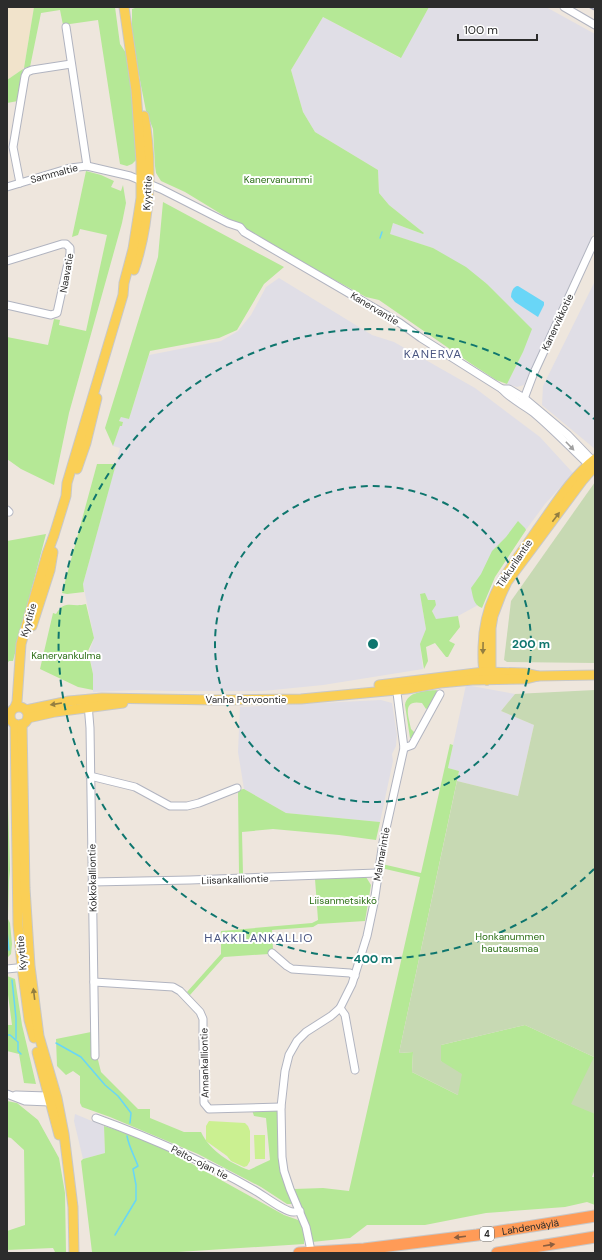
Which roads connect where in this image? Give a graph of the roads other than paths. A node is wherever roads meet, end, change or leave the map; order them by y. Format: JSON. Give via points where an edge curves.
{"nodes":[{"id":1,"x":124,"y":7,"type":"edge"},
{"id":2,"x":129,"y":7,"type":"edge"},
{"id":3,"x":564,"y":7,"type":"edge"},
{"id":4,"x":595,"y":24,"type":"edge"},
{"id":5,"x":66,"y":27,"type":"dead end"},
{"id":6,"x":129,"y":35,"type":"junction"},
{"id":7,"x":71,"y":64,"type":"junction"},
{"id":8,"x":87,"y":166,"type":"junction"},
{"id":9,"x":20,"y":183,"type":"junction"},
{"id":10,"x":145,"y":183,"type":"junction"},
{"id":11,"x":7,"y":187,"type":"edge"},
{"id":12,"x":595,"y":240,"type":"edge"},
{"id":13,"x":7,"y":262,"type":"edge"},
{"id":14,"x":7,"y":306,"type":"edge"},
{"id":15,"x":523,"y":401,"type":"junction"},
{"id":16,"x":593,"y":463,"type":"edge"},
{"id":17,"x":487,"y":675,"type":"junction"},
{"id":18,"x":595,"y":675,"type":"edge"},
{"id":19,"x":396,"y":686,"type":"junction"},
{"id":20,"x":440,"y":694,"type":"dead end"},
{"id":21,"x":88,"y":703,"type":"junction"},
{"id":22,"x":17,"y":718,"type":"edge"},
{"id":23,"x":404,"y":748,"type":"junction"},
{"id":24,"x":90,"y":776,"type":"junction"},
{"id":25,"x":237,"y":788,"type":"dead end"},
{"id":26,"x":377,"y":873,"type":"junction"},
{"id":27,"x":92,"y":882,"type":"junction"},
{"id":28,"x":272,"y":953,"type":"dead end"},
{"id":29,"x":26,"y":967,"type":"junction"},
{"id":30,"x":7,"y":969,"type":"edge"},
{"id":31,"x":355,"y":976,"type":"junction"},
{"id":32,"x":94,"y":982,"type":"junction"},
{"id":33,"x":340,"y":1008,"type":"junction"},
{"id":34,"x":95,"y":1056,"type":"dead end"},
{"id":35,"x":355,"y":1070,"type":"dead end"},
{"id":36,"x":9,"y":1094,"type":"edge"},
{"id":37,"x":52,"y":1099,"type":"junction"},
{"id":38,"x":282,"y":1107,"type":"junction"},
{"id":39,"x":96,"y":1118,"type":"dead end"},
{"id":40,"x":300,"y":1211,"type":"junction"},
{"id":41,"x":595,"y":1216,"type":"edge"},
{"id":42,"x":595,"y":1238,"type":"edge"},
{"id":43,"x":310,"y":1246,"type":"dead end"},
{"id":44,"x":74,"y":1253,"type":"edge"},
{"id":45,"x":299,"y":1253,"type":"edge"},
{"id":46,"x":497,"y":1253,"type":"edge"}],
"edges":[{"from":1,"to":6,"type":"main road","name":"Kyytitie"},
{"from":2,"to":6,"type":"main road","name":"Kyytitie"},
{"from":3,"to":4,"type":"street"},
{"from":5,"to":7,"type":"street"},
{"from":6,"to":10,"type":"main road","name":"Kyytitie","via":[[136,90],[141,101],[146,130]]},
{"from":7,"to":8,"type":"street"},
{"from":7,"to":9,"type":"street","via":[[32,70],[25,76],[13,147]]},
{"from":8,"to":9,"type":"street","name":"Sammaltie","via":[[70,168]]},
{"from":8,"to":10,"type":"street","name":"Sammaltie","via":[[130,176]]},
{"from":9,"to":11,"type":"street","name":"Sammaltie"},
{"from":10,"to":15,"type":"street","name":"Kanervantie","via":[[228,222],[238,231],[244,232],[390,317],[506,394]]},
{"from":10,"to":22,"type":"main road","name":"Kyytitie","via":[[144,225],[140,248],[123,295],[21,644]]},
{"from":12,"to":15,"type":"street","name":"Kanervikkotie"},
{"from":13,"to":14,"type":"street","name":"Naavatie","via":[[62,244],[70,248],[57,313],[51,315]]},
{"from":15,"to":16,"type":"street","name":"Kanervantie","via":[[568,435]]},
{"from":16,"to":17,"type":"main road","name":"Tikkurilantie","via":[[507,582],[496,607],[491,628]]},
{"from":17,"to":18,"type":"main road","name":"Vanha Porvoontie","via":[[526,679],[538,676]]},
{"from":17,"to":19,"type":"main road","name":"Vanha Porvoontie","via":[[440,683]]},
{"from":19,"to":21,"type":"main road","name":"Vanha Porvoontie","via":[[301,699],[118,698]]},
{"from":19,"to":23,"type":"street","name":"Malmarintie"},
{"from":20,"to":23,"type":"street","via":[[412,745]]},
{"from":21,"to":22,"type":"main road","name":"Vanha Porvoontie","via":[[44,706]]},
{"from":21,"to":24,"type":"street","name":"Kokkokalliontie"},
{"from":22,"to":29,"type":"main road","name":"Kyytitie","via":[[18,925]]},
{"from":23,"to":26,"type":"street","name":"Malmarintie"},
{"from":24,"to":25,"type":"street","via":[[135,787],[170,806],[199,803]]},
{"from":24,"to":27,"type":"street","name":"Kokkokalliontie"},
{"from":26,"to":27,"type":"street","name":"Liisankalliontie"},
{"from":26,"to":31,"type":"street","name":"Malmarintie","via":[[370,923]]},
{"from":27,"to":32,"type":"street","name":"Kokkokalliontie"},
{"from":28,"to":31,"type":"street","via":[[292,969],[350,973]]},
{"from":29,"to":30,"type":"street"},
{"from":29,"to":37,"type":"main road","name":"Kyytitie"},
{"from":31,"to":33,"type":"street","name":"Malmarintie"},
{"from":32,"to":34,"type":"street","name":"Kokkokalliontie"},
{"from":32,"to":38,"type":"street","name":"Annankalliontie","via":[[173,987],[200,1012],[204,1019],[204,1104],[209,1109]]},
{"from":33,"to":35,"type":"street","via":[[344,1015]]},
{"from":33,"to":38,"type":"street","name":"Malmarintie","via":[[306,1032],[293,1046],[286,1065]]},
{"from":36,"to":37,"type":"street","via":[[25,1101]]},
{"from":37,"to":44,"type":"main road","name":"Kyytitie","via":[[64,1134],[73,1207]]},
{"from":38,"to":40,"type":"street","name":"Malmarintie","via":[[284,1171]]},
{"from":39,"to":40,"type":"street","name":"Pelto-ojan tie","via":[[185,1154],[255,1190],[287,1211]]},
{"from":40,"to":43,"type":"street","name":"Malmarintie"},
{"from":41,"to":45,"type":"highway","name":"Lahdenväylä","number":"4","one_way":true,"via":[[477,1235],[364,1249]]},
{"from":46,"to":42,"type":"highway","name":"Lahdenväylä","number":"4","one_way":true}]}
